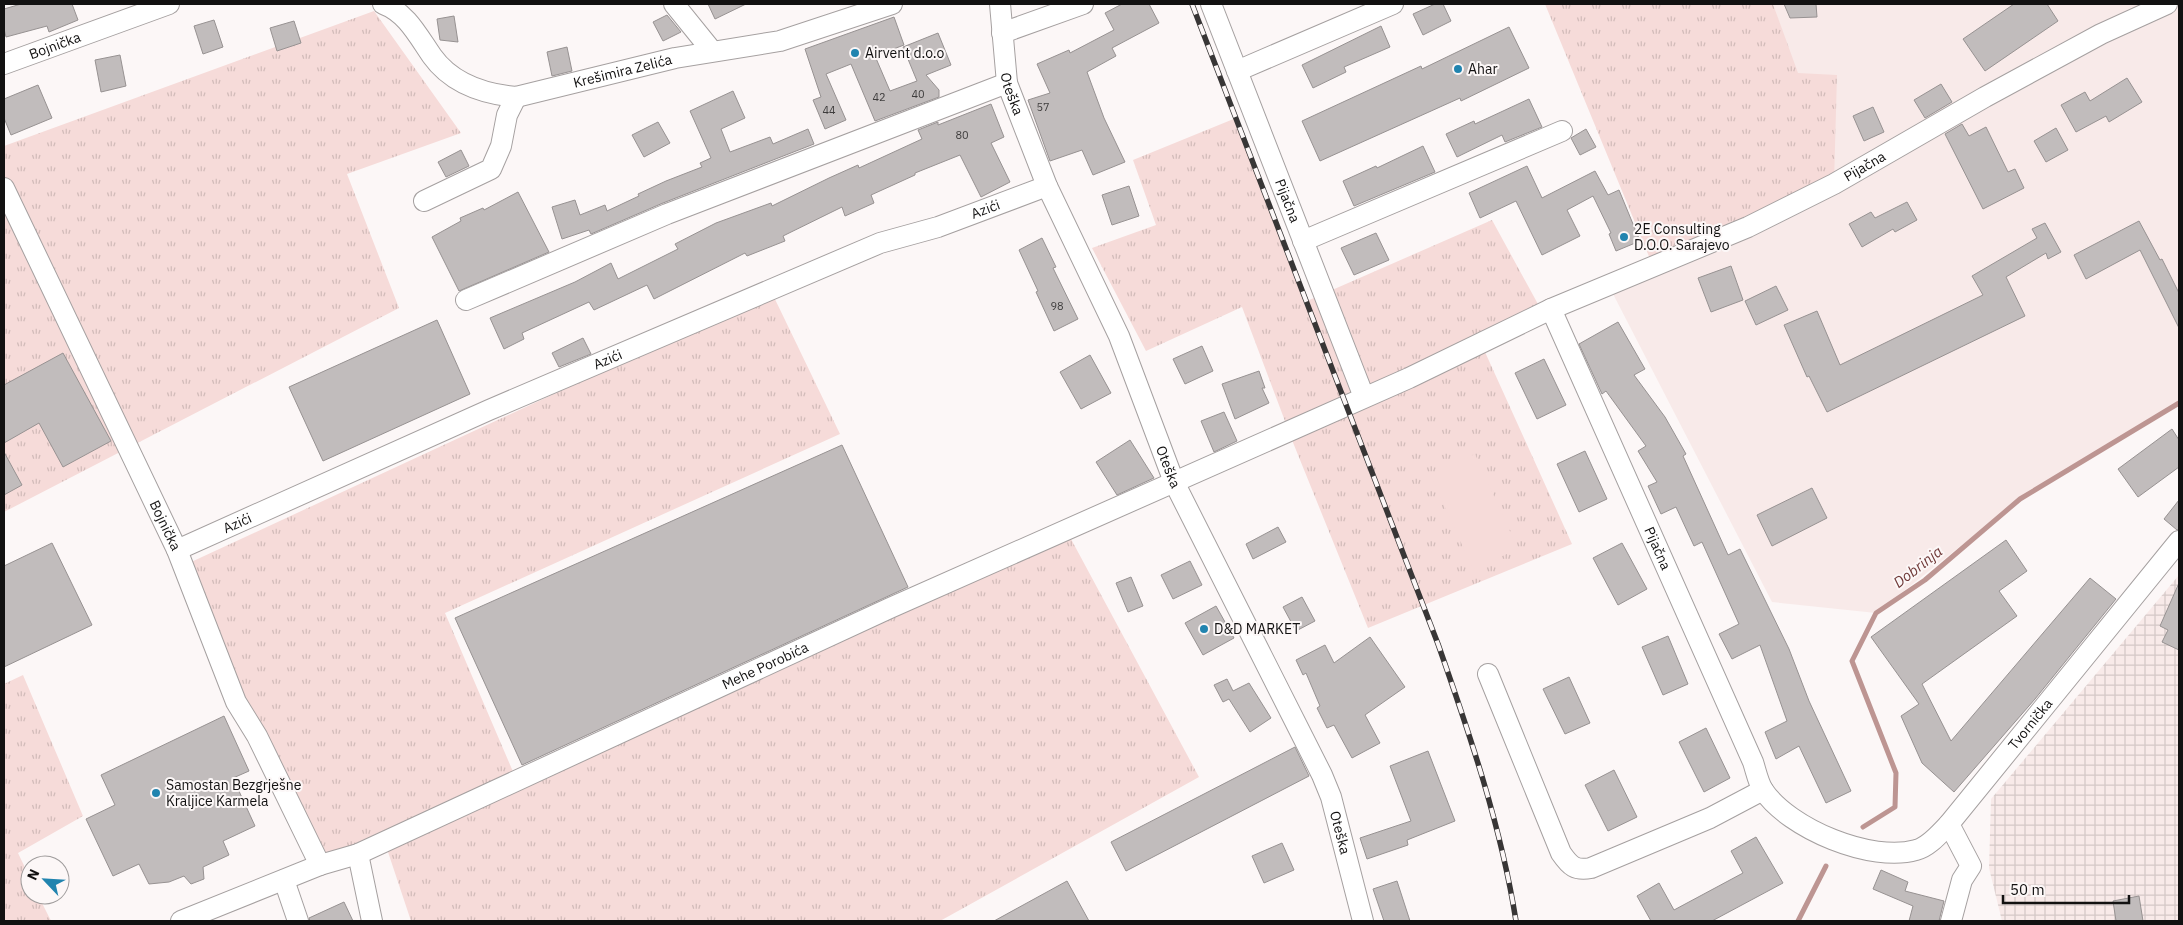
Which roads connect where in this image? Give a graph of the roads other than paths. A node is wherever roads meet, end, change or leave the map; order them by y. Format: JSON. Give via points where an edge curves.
{"nodes":[{"id":1,"x":169,"y":4,"type":"edge"},
{"id":2,"x":383,"y":4,"type":"edge"},
{"id":3,"x":674,"y":4,"type":"edge"},
{"id":4,"x":892,"y":4,"type":"edge"},
{"id":5,"x":1000,"y":4,"type":"edge"},
{"id":6,"x":1083,"y":4,"type":"edge"},
{"id":7,"x":1211,"y":4,"type":"edge"},
{"id":8,"x":1393,"y":4,"type":"edge"},
{"id":9,"x":2167,"y":4,"type":"edge"},
{"id":10,"x":1002,"y":33,"type":"junction"},
{"id":11,"x":712,"y":51,"type":"junction"},
{"id":12,"x":4,"y":64,"type":"edge"},
{"id":13,"x":1237,"y":71,"type":"junction"},
{"id":14,"x":1007,"y":83,"type":"junction"},
{"id":15,"x":516,"y":97,"type":"junction"},
{"id":16,"x":1562,"y":131,"type":"dead end"},
{"id":17,"x":1047,"y":186,"type":"junction"},
{"id":18,"x":4,"y":188,"type":"edge"},
{"id":19,"x":424,"y":200,"type":"dead end"},
{"id":20,"x":1303,"y":241,"type":"junction"},
{"id":21,"x":466,"y":300,"type":"dead end"},
{"id":22,"x":1551,"y":309,"type":"junction"},
{"id":23,"x":1364,"y":397,"type":"junction"},
{"id":24,"x":1174,"y":482,"type":"junction"},
{"id":25,"x":2179,"y":541,"type":"edge"},
{"id":26,"x":177,"y":550,"type":"junction"},
{"id":27,"x":1488,"y":674,"type":"dead end"},
{"id":28,"x":1763,"y":790,"type":"junction"},
{"id":29,"x":1949,"y":824,"type":"junction"},
{"id":30,"x":358,"y":854,"type":"junction"},
{"id":31,"x":320,"y":865,"type":"junction"},
{"id":32,"x":284,"y":880,"type":"junction"},
{"id":33,"x":181,"y":921,"type":"edge"},
{"id":34,"x":298,"y":921,"type":"edge"},
{"id":35,"x":372,"y":921,"type":"edge"},
{"id":36,"x":1363,"y":921,"type":"edge"},
{"id":37,"x":1952,"y":921,"type":"edge"}],
"edges":[{"from":1,"to":12,"type":"street","name":"Bojnička"},
{"from":2,"to":15,"type":"street","name":"Krešimira Zelića","via":[[405,18],[433,58],[456,80],[494,95]]},
{"from":3,"to":11,"type":"street"},
{"from":4,"to":11,"type":"street","name":"Krešimira Zelića","via":[[780,41]]},
{"from":5,"to":10,"type":"street","name":"Oteška"},
{"from":6,"to":10,"type":"street"},
{"from":7,"to":13,"type":"street","name":"Pijačna"},
{"from":8,"to":13,"type":"street"},
{"from":9,"to":22,"type":"street","name":"Pijačna","via":[[2101,34],[1834,184],[1748,227]]},
{"from":10,"to":14,"type":"street","name":"Oteška"},
{"from":11,"to":15,"type":"street","name":"Krešimira Zelića"},
{"from":13,"to":20,"type":"street","name":"Pijačna"},
{"from":14,"to":17,"type":"street","name":"Oteška"},
{"from":14,"to":21,"type":"street","via":[[667,214]]},
{"from":15,"to":19,"type":"street","via":[[490,169]]},
{"from":16,"to":20,"type":"street"},
{"from":17,"to":24,"type":"street","name":"Oteška","via":[[1119,336]]},
{"from":17,"to":26,"type":"street","name":"Azići","via":[[938,227],[880,243],[489,410]]},
{"from":18,"to":26,"type":"street","name":"Bojnička"},
{"from":20,"to":23,"type":"street","name":"Pijačna"},
{"from":22,"to":23,"type":"street","name":"Pijačna"},
{"from":22,"to":28,"type":"street","name":"Pijačna"},
{"from":23,"to":24,"type":"street","name":"Pijačna"},
{"from":24,"to":30,"type":"street","name":"Mehe Porobića","via":[[890,608]]},
{"from":24,"to":36,"type":"street","name":"Oteška","via":[[1322,774]]},
{"from":25,"to":29,"type":"street","name":"Tvornička"},
{"from":26,"to":31,"type":"street","name":"Bojnička","via":[[236,702]]},
{"from":27,"to":28,"type":"street","via":[[1561,853],[1570,865],[1579,870],[1591,868],[1710,818]]},
{"from":28,"to":29,"type":"street","name":"Pijačna","via":[[1798,823],[1819,835],[1875,852],[1900,854],[1918,850]]},
{"from":29,"to":37,"type":"street","via":[[1971,866],[1962,880]]},
{"from":30,"to":31,"type":"street","name":"Mehe Porobića"},
{"from":30,"to":35,"type":"street"},
{"from":31,"to":32,"type":"street","name":"Mehe Porobića"},
{"from":32,"to":33,"type":"street","name":"Mehe Porobića"},
{"from":32,"to":34,"type":"street"}]}
